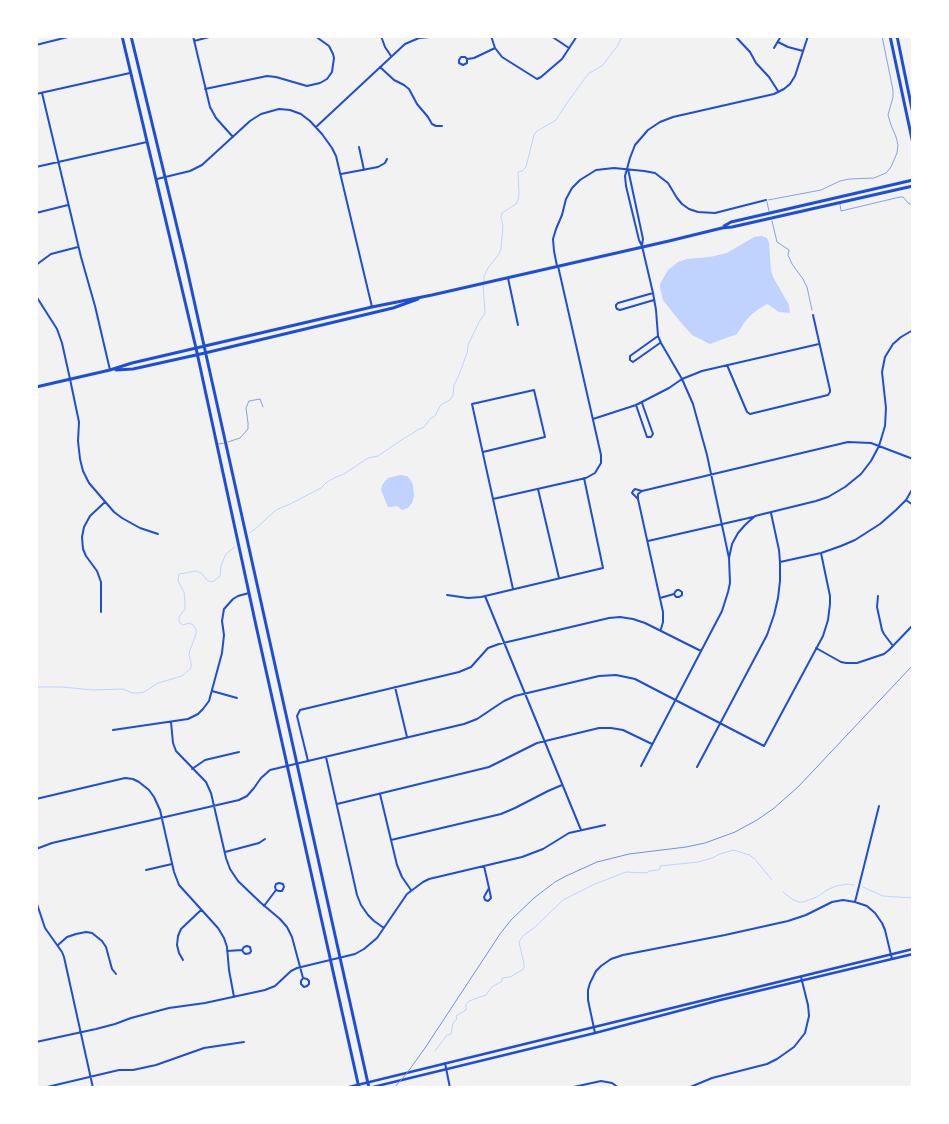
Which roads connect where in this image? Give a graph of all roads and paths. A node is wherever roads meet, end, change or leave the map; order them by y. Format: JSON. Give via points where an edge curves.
{"nodes":[{"id":1,"x":72,"y":36,"type":"edge"},
{"id":2,"x":122,"y":36,"type":"edge"},
{"id":3,"x":131,"y":36,"type":"edge"},
{"id":4,"x":193,"y":36,"type":"edge"},
{"id":5,"x":213,"y":36,"type":"edge"},
{"id":6,"x":315,"y":36,"type":"edge"},
{"id":7,"x":381,"y":36,"type":"edge"},
{"id":8,"x":441,"y":36,"type":"edge"},
{"id":9,"x":491,"y":36,"type":"edge"},
{"id":10,"x":551,"y":36,"type":"edge"},
{"id":11,"x":577,"y":36,"type":"edge"},
{"id":12,"x":735,"y":36,"type":"edge"},
{"id":13,"x":781,"y":36,"type":"edge"},
{"id":14,"x":808,"y":36,"type":"edge"},
{"id":15,"x":882,"y":36,"type":"edge"},
{"id":16,"x":890,"y":36,"type":"edge"},
{"id":17,"x":896,"y":36,"type":"edge"},
{"id":18,"x":424,"y":37,"type":"edge"},
{"id":19,"x":194,"y":41,"type":"junction"},
{"id":20,"x":778,"y":42,"type":"junction"},
{"id":21,"x":36,"y":45,"type":"edge"},
{"id":22,"x":495,"y":48,"type":"junction"},
{"id":23,"x":570,"y":48,"type":"junction"},
{"id":24,"x":774,"y":48,"type":"dead end"},
{"id":25,"x":803,"y":51,"type":"junction"},
{"id":26,"x":392,"y":56,"type":"junction"},
{"id":27,"x":467,"y":59,"type":"dead end"},
{"id":28,"x":380,"y":67,"type":"junction"},
{"id":29,"x":130,"y":73,"type":"junction"},
{"id":30,"x":206,"y":89,"type":"junction"},
{"id":31,"x":778,"y":92,"type":"junction"},
{"id":32,"x":42,"y":93,"type":"junction"},
{"id":33,"x":36,"y":94,"type":"edge"},
{"id":34,"x":913,"y":114,"type":"edge"},
{"id":35,"x":442,"y":126,"type":"dead end"},
{"id":36,"x":316,"y":127,"type":"junction"},
{"id":37,"x":233,"y":137,"type":"junction"},
{"id":38,"x":147,"y":142,"type":"junction"},
{"id":39,"x":913,"y":144,"type":"edge"},
{"id":40,"x":359,"y":147,"type":"dead end"},
{"id":41,"x":387,"y":159,"type":"dead end"},
{"id":42,"x":58,"y":162,"type":"junction"},
{"id":43,"x":36,"y":167,"type":"edge"},
{"id":44,"x":628,"y":169,"type":"junction"},
{"id":45,"x":364,"y":170,"type":"junction"},
{"id":46,"x":341,"y":174,"type":"junction"},
{"id":47,"x":164,"y":177,"type":"junction"},
{"id":48,"x":156,"y":179,"type":"junction"},
{"id":49,"x":913,"y":180,"type":"edge"},
{"id":50,"x":913,"y":186,"type":"edge"},
{"id":51,"x":876,"y":195,"type":"junction"},
{"id":52,"x":838,"y":198,"type":"junction"},
{"id":53,"x":766,"y":200,"type":"junction"},
{"id":54,"x":877,"y":202,"type":"junction"},
{"id":55,"x":839,"y":203,"type":"junction"},
{"id":56,"x":913,"y":204,"type":"edge"},
{"id":57,"x":68,"y":205,"type":"junction"},
{"id":58,"x":36,"y":213,"type":"edge"},
{"id":59,"x":769,"y":214,"type":"junction"},
{"id":60,"x":771,"y":218,"type":"junction"},
{"id":61,"x":722,"y":228,"type":"junction"},
{"id":62,"x":171,"y":241,"type":"junction"},
{"id":63,"x":642,"y":246,"type":"junction"},
{"id":64,"x":78,"y":247,"type":"junction"},
{"id":65,"x":185,"y":260,"type":"junction"},
{"id":66,"x":36,"y":265,"type":"edge"},
{"id":67,"x":558,"y":266,"type":"junction"},
{"id":68,"x":508,"y":278,"type":"junction"},
{"id":69,"x":653,"y":293,"type":"junction"},
{"id":70,"x":432,"y":295,"type":"junction"},
{"id":71,"x":36,"y":296,"type":"edge"},
{"id":72,"x":654,"y":300,"type":"junction"},
{"id":73,"x":372,"y":307,"type":"junction"},
{"id":74,"x":812,"y":310,"type":"dead end"},
{"id":75,"x":812,"y":315,"type":"dead end"},
{"id":76,"x":518,"y":324,"type":"dead end"},
{"id":77,"x":913,"y":330,"type":"edge"},
{"id":78,"x":658,"y":336,"type":"junction"},
{"id":79,"x":660,"y":343,"type":"junction"},
{"id":80,"x":819,"y":344,"type":"junction"},
{"id":81,"x":204,"y":346,"type":"junction"},
{"id":82,"x":196,"y":348,"type":"junction"},
{"id":83,"x":205,"y":353,"type":"junction"},
{"id":84,"x":198,"y":355,"type":"junction"},
{"id":85,"x":727,"y":366,"type":"junction"},
{"id":86,"x":110,"y":370,"type":"junction"},
{"id":87,"x":70,"y":379,"type":"junction"},
{"id":88,"x":682,"y":380,"type":"junction"},
{"id":89,"x":36,"y":387,"type":"edge"},
{"id":90,"x":642,"y":402,"type":"junction"},
{"id":91,"x":636,"y":405,"type":"junction"},
{"id":92,"x":263,"y":406,"type":"dead end"},
{"id":93,"x":592,"y":419,"type":"junction"},
{"id":94,"x":225,"y":443,"type":"junction"},
{"id":95,"x":217,"y":445,"type":"junction"},
{"id":96,"x":879,"y":446,"type":"junction"},
{"id":97,"x":482,"y":452,"type":"junction"},
{"id":98,"x":913,"y":460,"type":"edge"},
{"id":99,"x":711,"y":474,"type":"junction"},
{"id":100,"x":584,"y":478,"type":"junction"},
{"id":101,"x":913,"y":488,"type":"edge"},
{"id":102,"x":538,"y":489,"type":"junction"},
{"id":103,"x":642,"y":491,"type":"junction"},
{"id":104,"x":493,"y":499,"type":"junction"},
{"id":105,"x":638,"y":499,"type":"junction"},
{"id":106,"x":906,"y":500,"type":"junction"},
{"id":107,"x":105,"y":502,"type":"junction"},
{"id":108,"x":913,"y":505,"type":"edge"},
{"id":109,"x":771,"y":512,"type":"junction"},
{"id":110,"x":755,"y":516,"type":"junction"},
{"id":111,"x":722,"y":524,"type":"junction"},
{"id":112,"x":158,"y":534,"type":"dead end"},
{"id":113,"x":647,"y":541,"type":"junction"},
{"id":114,"x":821,"y":553,"type":"junction"},
{"id":115,"x":729,"y":558,"type":"junction"},
{"id":116,"x":780,"y":562,"type":"junction"},
{"id":117,"x":559,"y":578,"type":"junction"},
{"id":118,"x":514,"y":589,"type":"junction"},
{"id":119,"x":249,"y":593,"type":"junction"},
{"id":120,"x":674,"y":594,"type":"dead end"},
{"id":121,"x":447,"y":595,"type":"dead end"},
{"id":122,"x":484,"y":596,"type":"junction"},
{"id":123,"x":878,"y":596,"type":"dead end"},
{"id":124,"x":660,"y":598,"type":"junction"},
{"id":125,"x":101,"y":612,"type":"dead end"},
{"id":126,"x":913,"y":625,"type":"edge"},
{"id":127,"x":660,"y":630,"type":"junction"},
{"id":128,"x":504,"y":643,"type":"junction"},
{"id":129,"x":893,"y":646,"type":"junction"},
{"id":130,"x":816,"y":648,"type":"junction"},
{"id":131,"x":701,"y":651,"type":"junction"},
{"id":132,"x":396,"y":687,"type":"junction"},
{"id":133,"x":212,"y":691,"type":"junction"},
{"id":134,"x":525,"y":694,"type":"junction"},
{"id":135,"x":237,"y":698,"type":"dead end"},
{"id":136,"x":675,"y":700,"type":"junction"},
{"id":137,"x":171,"y":722,"type":"junction"},
{"id":138,"x":720,"y":724,"type":"junction"},
{"id":139,"x":113,"y":730,"type":"dead end"},
{"id":140,"x":407,"y":737,"type":"junction"},
{"id":141,"x":544,"y":740,"type":"junction"},
{"id":142,"x":652,"y":744,"type":"junction"},
{"id":143,"x":239,"y":752,"type":"dead end"},
{"id":144,"x":326,"y":757,"type":"junction"},
{"id":145,"x":308,"y":761,"type":"junction"},
{"id":146,"x":296,"y":764,"type":"junction"},
{"id":147,"x":288,"y":766,"type":"junction"},
{"id":148,"x":641,"y":766,"type":"dead end"},
{"id":149,"x":697,"y":768,"type":"dead end"},
{"id":150,"x":192,"y":769,"type":"junction"},
{"id":151,"x":562,"y":785,"type":"junction"},
{"id":152,"x":380,"y":794,"type":"junction"},
{"id":153,"x":36,"y":799,"type":"edge"},
{"id":154,"x":337,"y":804,"type":"junction"},
{"id":155,"x":214,"y":806,"type":"junction"},
{"id":156,"x":879,"y":806,"type":"dead end"},
{"id":157,"x":161,"y":818,"type":"junction"},
{"id":158,"x":605,"y":824,"type":"dead end"},
{"id":159,"x":581,"y":830,"type":"junction"},
{"id":160,"x":265,"y":839,"type":"dead end"},
{"id":161,"x":391,"y":840,"type":"junction"},
{"id":162,"x":36,"y":849,"type":"edge"},
{"id":163,"x":224,"y":852,"type":"junction"},
{"id":164,"x":172,"y":864,"type":"junction"},
{"id":165,"x":484,"y":866,"type":"junction"},
{"id":166,"x":146,"y":870,"type":"dead end"},
{"id":167,"x":489,"y":888,"type":"dead end"},
{"id":168,"x":276,"y":890,"type":"dead end"},
{"id":169,"x":411,"y":890,"type":"junction"},
{"id":170,"x":36,"y":901,"type":"edge"},
{"id":171,"x":855,"y":902,"type":"junction"},
{"id":172,"x":264,"y":906,"type":"junction"},
{"id":173,"x":201,"y":910,"type":"junction"},
{"id":174,"x":384,"y":928,"type":"junction"},
{"id":175,"x":58,"y":945,"type":"junction"},
{"id":176,"x":242,"y":950,"type":"dead end"},
{"id":177,"x":913,"y":950,"type":"edge"},
{"id":178,"x":228,"y":951,"type":"junction"},
{"id":179,"x":891,"y":954,"type":"junction"},
{"id":180,"x":913,"y":954,"type":"edge"},
{"id":181,"x":340,"y":958,"type":"junction"},
{"id":182,"x":892,"y":959,"type":"junction"},
{"id":183,"x":183,"y":960,"type":"dead end"},
{"id":184,"x":331,"y":960,"type":"junction"},
{"id":185,"x":300,"y":966,"type":"junction"},
{"id":186,"x":116,"y":974,"type":"dead end"},
{"id":187,"x":801,"y":976,"type":"junction"},
{"id":188,"x":303,"y":978,"type":"dead end"},
{"id":189,"x":802,"y":981,"type":"junction"},
{"id":190,"x":234,"y":997,"type":"junction"},
{"id":191,"x":594,"y":1027,"type":"junction"},
{"id":192,"x":80,"y":1033,"type":"junction"},
{"id":193,"x":595,"y":1033,"type":"junction"},
{"id":194,"x":36,"y":1042,"type":"edge"},
{"id":195,"x":244,"y":1042,"type":"dead end"},
{"id":196,"x":445,"y":1063,"type":"junction"},
{"id":197,"x":446,"y":1069,"type":"junction"},
{"id":198,"x":90,"y":1077,"type":"junction"},
{"id":199,"x":367,"y":1082,"type":"junction"},
{"id":200,"x":359,"y":1086,"type":"edge"},
{"id":201,"x":43,"y":1088,"type":"edge"},
{"id":202,"x":93,"y":1088,"type":"edge"},
{"id":203,"x":345,"y":1088,"type":"edge"},
{"id":204,"x":369,"y":1088,"type":"edge"},
{"id":205,"x":450,"y":1088,"type":"edge"},
{"id":206,"x":569,"y":1088,"type":"edge"},
{"id":207,"x":619,"y":1088,"type":"edge"},
{"id":208,"x":688,"y":1088,"type":"edge"}],
"edges":[{"from":1,"to":21,"type":"street"},
{"from":2,"to":29,"type":"main road"},
{"from":3,"to":47,"type":"main road"},
{"from":4,"to":19,"type":"street"},
{"from":5,"to":19,"type":"street"},
{"from":6,"to":30,"type":"street","via":[[326,43],[334,58],[330,76],[324,81],[312,86],[266,76]]},
{"from":7,"to":26,"type":"street"},
{"from":8,"to":18,"type":"street"},
{"from":9,"to":22,"type":"street"},
{"from":10,"to":23,"type":"street"},
{"from":11,"to":23,"type":"street"},
{"from":12,"to":31,"type":"street","via":[[770,77]]},
{"from":13,"to":20,"type":"street"},
{"from":14,"to":25,"type":"street"},
{"from":15,"to":53,"type":"lane","via":[[893,90],[888,115],[898,145],[891,167],[874,178],[849,179],[821,190]]},
{"from":16,"to":39,"type":"main road"},
{"from":17,"to":34,"type":"main road"},
{"from":18,"to":26,"type":"street","via":[[411,40]]},
{"from":19,"to":30,"type":"street"},
{"from":20,"to":24,"type":"street"},
{"from":20,"to":25,"type":"street"},
{"from":22,"to":23,"type":"street","via":[[506,60],[537,79],[553,68]]},
{"from":22,"to":27,"type":"street"},
{"from":25,"to":31,"type":"street","via":[[792,81]]},
{"from":26,"to":28,"type":"street"},
{"from":28,"to":35,"type":"street","via":[[409,89],[432,124]]},
{"from":28,"to":36,"type":"street"},
{"from":29,"to":32,"type":"street"},
{"from":29,"to":38,"type":"main road"},
{"from":30,"to":37,"type":"street","via":[[213,113]]},
{"from":31,"to":44,"type":"street","via":[[660,122],[643,134],[632,151]]},
{"from":32,"to":33,"type":"street"},
{"from":32,"to":42,"type":"street"},
{"from":36,"to":37,"type":"street","via":[[296,112],[273,110],[256,116]]},
{"from":36,"to":46,"type":"street","via":[[332,148]]},
{"from":37,"to":47,"type":"street","via":[[196,168]]},
{"from":38,"to":42,"type":"street"},
{"from":38,"to":48,"type":"main road"},
{"from":40,"to":45,"type":"street"},
{"from":41,"to":45,"type":"street","via":[[378,167]]},
{"from":42,"to":43,"type":"street"},
{"from":42,"to":57,"type":"street"},
{"from":44,"to":53,"type":"street","via":[[655,174],[668,183],[680,202],[689,209],[704,213]]},
{"from":44,"to":63,"type":"street"},
{"from":44,"to":67,"type":"street","via":[[596,170],[572,188],[553,239]]},
{"from":45,"to":46,"type":"street"},
{"from":46,"to":73,"type":"street"},
{"from":47,"to":48,"type":"street"},
{"from":47,"to":65,"type":"main road"},
{"from":48,"to":62,"type":"main road"},
{"from":49,"to":52,"type":"main road"},
{"from":50,"to":51,"type":"main road"},
{"from":51,"to":54,"type":"lane"},
{"from":51,"to":55,"type":"main road"},
{"from":52,"to":55,"type":"lane"},
{"from":52,"to":59,"type":"main road"},
{"from":53,"to":59,"type":"lane"},
{"from":54,"to":55,"type":"lane","via":[[841,211]]},
{"from":54,"to":56,"type":"lane","via":[[900,196]]},
{"from":55,"to":60,"type":"main road"},
{"from":57,"to":58,"type":"street"},
{"from":57,"to":64,"type":"street"},
{"from":59,"to":60,"type":"lane"},
{"from":59,"to":61,"type":"main road","via":[[731,222]]},
{"from":60,"to":61,"type":"main road"},
{"from":60,"to":74,"type":"lane","via":[[777,242],[789,250],[792,264],[810,293]]},
{"from":61,"to":63,"type":"main road"},
{"from":62,"to":65,"type":"main road","via":[[177,259]]},
{"from":62,"to":82,"type":"main road"},
{"from":63,"to":67,"type":"main road"},
{"from":63,"to":69,"type":"street"},
{"from":64,"to":66,"type":"street","via":[[51,254]]},
{"from":64,"to":86,"type":"street","via":[[96,306]]},
{"from":65,"to":81,"type":"main road"},
{"from":67,"to":68,"type":"main road"},
{"from":67,"to":93,"type":"street"},
{"from":68,"to":70,"type":"main road"},
{"from":68,"to":76,"type":"street"},
{"from":69,"to":72,"type":"street"},
{"from":69,"to":72,"type":"street","via":[[618,303],[616,307],[620,310]]},
{"from":70,"to":73,"type":"main road"},
{"from":70,"to":83,"type":"main road","via":[[393,308]]},
{"from":71,"to":87,"type":"street","via":[[57,329]]},
{"from":72,"to":78,"type":"street"},
{"from":73,"to":81,"type":"main road"},
{"from":75,"to":80,"type":"street"},
{"from":77,"to":96,"type":"street","via":[[893,344],[886,357],[882,372],[886,408]]},
{"from":78,"to":79,"type":"street"},
{"from":78,"to":79,"type":"street","via":[[630,356],[630,360],[633,362]]},
{"from":79,"to":88,"type":"street"},
{"from":80,"to":85,"type":"street"},
{"from":80,"to":85,"type":"street","via":[[829,394],[752,414],[747,412]]},
{"from":81,"to":82,"type":"main road"},
{"from":81,"to":83,"type":"main road"},
{"from":82,"to":84,"type":"main road"},
{"from":82,"to":86,"type":"main road"},
{"from":83,"to":84,"type":"main road"},
{"from":83,"to":94,"type":"main road"},
{"from":84,"to":86,"type":"main road","via":[[133,369]]},
{"from":84,"to":95,"type":"main road"},
{"from":85,"to":88,"type":"street"},
{"from":86,"to":87,"type":"main road"},
{"from":87,"to":89,"type":"main road"},
{"from":87,"to":107,"type":"street","via":[[79,422],[81,464],[89,483]]},
{"from":88,"to":90,"type":"street"},
{"from":88,"to":99,"type":"street","via":[[693,404]]},
{"from":90,"to":91,"type":"street"},
{"from":90,"to":91,"type":"street","via":[[653,434],[651,437],[647,437]]},
{"from":91,"to":93,"type":"street"},
{"from":92,"to":94,"type":"lane","via":[[260,399],[249,401],[246,408],[248,429],[240,438]]},
{"from":93,"to":100,"type":"street","via":[[601,463],[595,473]]},
{"from":94,"to":95,"type":"lane"},
{"from":94,"to":146,"type":"main road"},
{"from":95,"to":119,"type":"main road"},
{"from":96,"to":98,"type":"street"},
{"from":96,"to":99,"type":"street","via":[[848,442]]},
{"from":96,"to":109,"type":"street","via":[[860,474],[837,493]]},
{"from":97,"to":97,"type":"street","via":[[472,404],[534,390],[544,438]]},
{"from":97,"to":104,"type":"street"},
{"from":99,"to":103,"type":"street"},
{"from":99,"to":111,"type":"street"},
{"from":100,"to":102,"type":"street"},
{"from":100,"to":117,"type":"street","via":[[603,568]]},
{"from":101,"to":106,"type":"street"},
{"from":102,"to":104,"type":"street"},
{"from":102,"to":117,"type":"street"},
{"from":103,"to":105,"type":"street"},
{"from":103,"to":105,"type":"street","via":[[633,490]]},
{"from":104,"to":118,"type":"street"},
{"from":105,"to":113,"type":"street"},
{"from":106,"to":108,"type":"street"},
{"from":106,"to":114,"type":"street","via":[[868,533]]},
{"from":107,"to":112,"type":"street","via":[[130,524]]},
{"from":107,"to":125,"type":"street","via":[[88,519],[82,537],[86,556],[102,582]]},
{"from":109,"to":110,"type":"street"},
{"from":109,"to":116,"type":"street"},
{"from":110,"to":111,"type":"street"},
{"from":110,"to":115,"type":"street","via":[[738,533]]},
{"from":111,"to":113,"type":"street"},
{"from":111,"to":115,"type":"street"},
{"from":113,"to":124,"type":"street"},
{"from":114,"to":116,"type":"street"},
{"from":114,"to":130,"type":"street","via":[[830,604],[826,628]]},
{"from":115,"to":131,"type":"street","via":[[726,602]]},
{"from":116,"to":138,"type":"street","via":[[778,598],[769,628]]},
{"from":117,"to":118,"type":"street"},
{"from":118,"to":122,"type":"street"},
{"from":119,"to":133,"type":"street","via":[[233,599],[224,609],[223,647]]},
{"from":119,"to":147,"type":"main road"},
{"from":120,"to":124,"type":"street"},
{"from":121,"to":122,"type":"street"},
{"from":122,"to":128,"type":"street"},
{"from":123,"to":129,"type":"street","via":[[882,630]]},
{"from":124,"to":127,"type":"street","via":[[664,618]]},
{"from":126,"to":129,"type":"street"},
{"from":127,"to":128,"type":"street","via":[[638,620],[620,617]]},
{"from":127,"to":131,"type":"street"},
{"from":128,"to":132,"type":"street","via":[[488,648],[465,670]]},
{"from":128,"to":134,"type":"street"},
{"from":129,"to":130,"type":"street","via":[[884,654],[852,663],[841,662]]},
{"from":130,"to":138,"type":"street","via":[[764,746]]},
{"from":131,"to":136,"type":"street"},
{"from":132,"to":140,"type":"street"},
{"from":132,"to":145,"type":"street","via":[[298,712]]},
{"from":133,"to":135,"type":"street"},
{"from":133,"to":137,"type":"street","via":[[198,714]]},
{"from":134,"to":136,"type":"street","via":[[616,675],[635,679]]},
{"from":134,"to":140,"type":"street","via":[[504,701],[470,722]]},
{"from":134,"to":141,"type":"street"},
{"from":136,"to":138,"type":"street"},
{"from":136,"to":142,"type":"street"},
{"from":137,"to":139,"type":"street"},
{"from":137,"to":150,"type":"street","via":[[174,747]]},
{"from":138,"to":149,"type":"street"},
{"from":140,"to":144,"type":"street"},
{"from":141,"to":142,"type":"street","via":[[611,728]]},
{"from":141,"to":151,"type":"street"},
{"from":141,"to":152,"type":"street","via":[[489,767]]},
{"from":142,"to":148,"type":"street"},
{"from":143,"to":150,"type":"street","via":[[205,760]]},
{"from":144,"to":145,"type":"street"},
{"from":144,"to":154,"type":"street"},
{"from":145,"to":146,"type":"street"},
{"from":146,"to":147,"type":"street"},
{"from":146,"to":181,"type":"main road"},
{"from":147,"to":155,"type":"street","via":[[270,770],[242,799]]},
{"from":147,"to":184,"type":"main road"},
{"from":150,"to":155,"type":"street","via":[[206,782]]},
{"from":151,"to":159,"type":"street"},
{"from":151,"to":161,"type":"street","via":[[501,814]]},
{"from":152,"to":154,"type":"street"},
{"from":152,"to":161,"type":"street"},
{"from":153,"to":157,"type":"street","via":[[129,778],[149,790]]},
{"from":154,"to":174,"type":"street","via":[[361,905]]},
{"from":155,"to":157,"type":"street"},
{"from":155,"to":163,"type":"street"},
{"from":156,"to":171,"type":"street"},
{"from":157,"to":162,"type":"street"},
{"from":157,"to":164,"type":"street"},
{"from":158,"to":159,"type":"street"},
{"from":159,"to":165,"type":"street","via":[[522,857]]},
{"from":160,"to":163,"type":"street"},
{"from":161,"to":169,"type":"street","via":[[400,874]]},
{"from":163,"to":172,"type":"street","via":[[238,881]]},
{"from":164,"to":166,"type":"street"},
{"from":164,"to":173,"type":"street","via":[[179,885]]},
{"from":165,"to":167,"type":"street"},
{"from":165,"to":169,"type":"street","via":[[429,879]]},
{"from":168,"to":172,"type":"street"},
{"from":169,"to":174,"type":"street"},
{"from":170,"to":175,"type":"street","via":[[45,928]]},
{"from":171,"to":179,"type":"street","via":[[866,906],[879,918]]},
{"from":171,"to":191,"type":"street","via":[[838,901],[788,921],[614,957],[600,966],[589,984],[588,1000]]},
{"from":172,"to":185,"type":"street","via":[[287,927]]},
{"from":173,"to":178,"type":"street","via":[[222,934]]},
{"from":173,"to":183,"type":"street","via":[[178,936],[177,945]]},
{"from":174,"to":181,"type":"street","via":[[364,949]]},
{"from":175,"to":186,"type":"street","via":[[67,937],[92,933],[106,947]]},
{"from":175,"to":192,"type":"street","via":[[64,957]]},
{"from":176,"to":178,"type":"street"},
{"from":177,"to":179,"type":"main road"},
{"from":178,"to":190,"type":"street"},
{"from":179,"to":182,"type":"street"},
{"from":179,"to":187,"type":"main road"},
{"from":180,"to":182,"type":"main road"},
{"from":181,"to":184,"type":"street"},
{"from":181,"to":199,"type":"main road"},
{"from":182,"to":189,"type":"main road"},
{"from":184,"to":185,"type":"street"},
{"from":184,"to":200,"type":"main road"},
{"from":185,"to":188,"type":"street"},
{"from":185,"to":190,"type":"street","via":[[274,986]]},
{"from":187,"to":189,"type":"street"},
{"from":187,"to":191,"type":"main road"},
{"from":189,"to":193,"type":"main road"},
{"from":189,"to":208,"type":"street","via":[[809,1018],[805,1033],[794,1047],[767,1064],[702,1081]]},
{"from":190,"to":192,"type":"street","via":[[169,1008]]},
{"from":191,"to":193,"type":"street"},
{"from":191,"to":196,"type":"main road"},
{"from":192,"to":194,"type":"street"},
{"from":192,"to":198,"type":"street"},
{"from":193,"to":197,"type":"main road"},
{"from":195,"to":198,"type":"street","via":[[204,1048],[156,1065]]},
{"from":196,"to":197,"type":"street"},
{"from":196,"to":199,"type":"main road"},
{"from":197,"to":204,"type":"main road"},
{"from":197,"to":205,"type":"street"},
{"from":198,"to":201,"type":"street"},
{"from":198,"to":202,"type":"street"},
{"from":199,"to":200,"type":"main road"},
{"from":199,"to":204,"type":"main road"},
{"from":200,"to":203,"type":"main road"},
{"from":206,"to":207,"type":"street","via":[[601,1081]]}]}
